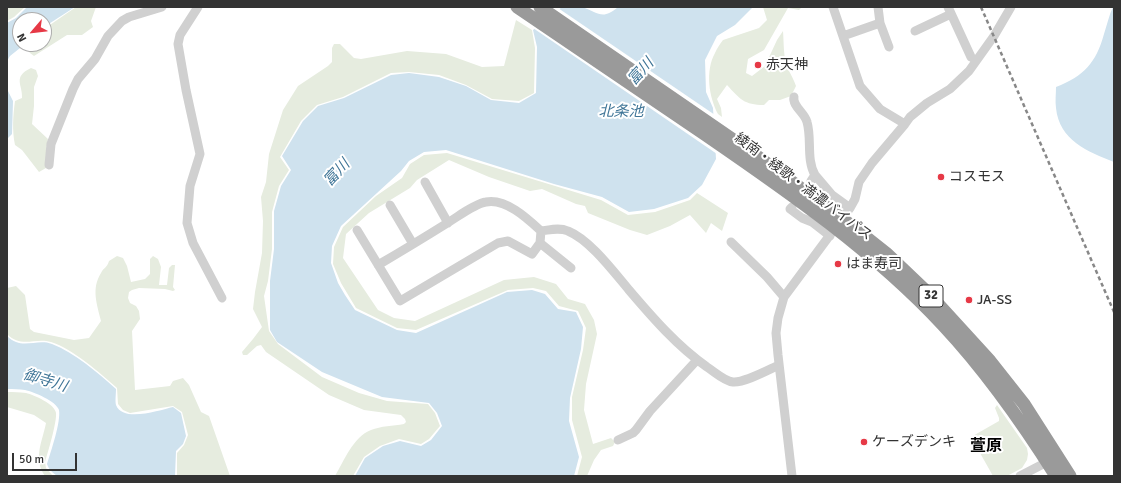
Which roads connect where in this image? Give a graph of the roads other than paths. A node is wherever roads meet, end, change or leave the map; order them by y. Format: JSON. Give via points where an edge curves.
{"nodes":[{"id":1,"x":162,"y":7,"type":"edge"},
{"id":2,"x":198,"y":7,"type":"edge"},
{"id":3,"x":540,"y":7,"type":"edge"},
{"id":4,"x":833,"y":7,"type":"edge"},
{"id":5,"x":878,"y":7,"type":"edge"},
{"id":6,"x":1011,"y":7,"type":"edge"},
{"id":7,"x":519,"y":8,"type":"edge"},
{"id":8,"x":145,"y":9,"type":"edge"},
{"id":9,"x":949,"y":10,"type":"edge"},
{"id":10,"x":880,"y":23,"type":"junction"},
{"id":11,"x":915,"y":31,"type":"dead end"},
{"id":12,"x":843,"y":36,"type":"junction"},
{"id":13,"x":889,"y":47,"type":"dead end"},
{"id":14,"x":971,"y":57,"type":"dead end"},
{"id":15,"x":794,"y":97,"type":"dead end"},
{"id":16,"x":905,"y":124,"type":"junction"},
{"id":17,"x":750,"y":158,"type":"junction"},
{"id":18,"x":49,"y":165,"type":"dead end"},
{"id":19,"x":425,"y":182,"type":"dead end"},
{"id":20,"x":390,"y":205,"type":"dead end"},
{"id":21,"x":792,"y":207,"type":"dead end"},
{"id":22,"x":448,"y":223,"type":"junction"},
{"id":23,"x":839,"y":223,"type":"junction"},
{"id":24,"x":356,"y":230,"type":"dead end"},
{"id":25,"x":541,"y":231,"type":"junction"},
{"id":26,"x":731,"y":242,"type":"dead end"},
{"id":27,"x":540,"y":243,"type":"junction"},
{"id":28,"x":413,"y":244,"type":"junction"},
{"id":29,"x":378,"y":265,"type":"junction"},
{"id":30,"x":571,"y":268,"type":"dead end"},
{"id":31,"x":784,"y":297,"type":"junction"},
{"id":32,"x":222,"y":298,"type":"dead end"},
{"id":33,"x":697,"y":360,"type":"junction"},
{"id":34,"x":779,"y":365,"type":"junction"},
{"id":35,"x":618,"y":440,"type":"dead end"},
{"id":36,"x":1047,"y":462,"type":"junction"},
{"id":37,"x":792,"y":476,"type":"edge"},
{"id":38,"x":1020,"y":476,"type":"edge"},
{"id":39,"x":1056,"y":476,"type":"edge"},
{"id":40,"x":1070,"y":476,"type":"edge"}],
"edges":[{"from":1,"to":8,"type":"street"},
{"from":2,"to":32,"type":"street","via":[[180,35],[178,44],[200,154],[190,186],[187,223],[193,243]]},
{"from":3,"to":17,"type":"highway","name":"綾南・綾歌・満濃バイパス","number":"32"},
{"from":4,"to":12,"type":"street"},
{"from":5,"to":10,"type":"street"},
{"from":6,"to":16,"type":"street","via":[[994,36],[962,79],[927,102]]},
{"from":7,"to":17,"type":"highway","name":"綾南・綾歌・満濃バイパス","number":"32"},
{"from":8,"to":18,"type":"street","via":[[129,16],[114,28],[95,59],[78,79],[51,144]]},
{"from":9,"to":11,"type":"street"},
{"from":9,"to":14,"type":"street"},
{"from":10,"to":12,"type":"street"},
{"from":10,"to":13,"type":"street"},
{"from":12,"to":16,"type":"street","via":[[860,86],[880,108]]},
{"from":15,"to":23,"type":"street","via":[[793,100],[807,122],[813,178],[832,195]]},
{"from":16,"to":23,"type":"street","via":[[859,182],[855,199]]},
{"from":17,"to":23,"type":"highway","name":"綾南・綾歌・満濃バイパス","number":"32"},
{"from":19,"to":22,"type":"street"},
{"from":20,"to":28,"type":"street"},
{"from":21,"to":23,"type":"street","via":[[790,209],[812,222]]},
{"from":22,"to":25,"type":"street","via":[[486,201],[513,208]]},
{"from":22,"to":28,"type":"street"},
{"from":23,"to":31,"type":"street"},
{"from":23,"to":36,"type":"highway","name":"綾南・綾歌・満濃バイパス","number":"32","via":[[942,324],[981,368]]},
{"from":23,"to":40,"type":"highway","name":"綾南・綾歌・満濃バイパス","number":"32","via":[[886,254],[927,292],[973,341],[1024,404]]},
{"from":24,"to":29,"type":"street"},
{"from":25,"to":27,"type":"street"},
{"from":25,"to":33,"type":"street","via":[[567,230],[579,237],[603,259],[660,325]]},
{"from":26,"to":31,"type":"street"},
{"from":27,"to":29,"type":"street","via":[[532,254],[508,241],[498,243],[400,301]]},
{"from":27,"to":30,"type":"street"},
{"from":28,"to":29,"type":"street"},
{"from":31,"to":34,"type":"street","via":[[776,333]]},
{"from":33,"to":34,"type":"street","via":[[734,383]]},
{"from":33,"to":35,"type":"street","via":[[650,410],[636,430]]},
{"from":34,"to":37,"type":"street"},
{"from":36,"to":38,"type":"street"},
{"from":36,"to":39,"type":"highway","name":"綾南・綾歌・満濃バイパス","number":"32"}]}
